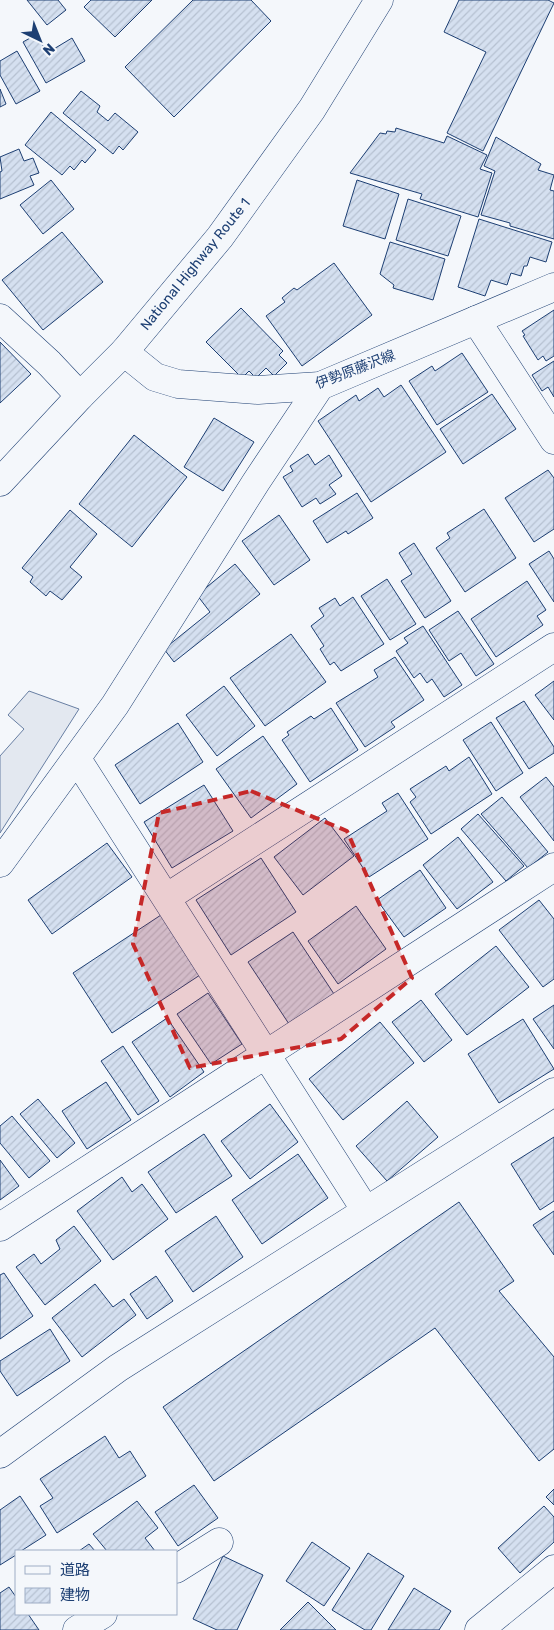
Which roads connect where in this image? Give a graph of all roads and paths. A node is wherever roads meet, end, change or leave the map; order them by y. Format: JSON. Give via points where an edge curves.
{"nodes":[{"id":1,"x":379,"y":0,"type":"edge"},
{"id":2,"x":554,"y":287,"type":"edge"},
{"id":3,"x":0,"y":318,"type":"edge"},
{"id":4,"x":476,"y":320,"type":"junction"},
{"id":5,"x":124,"y":352,"type":"junction"},
{"id":6,"x":320,"y":386,"type":"junction"},
{"id":7,"x":80,"y":396,"type":"junction"},
{"id":8,"x":554,"y":440,"type":"edge"},
{"id":9,"x":0,"y":482,"type":"edge"},
{"id":10,"x":554,"y":647,"type":"edge"},
{"id":11,"x":77,"y":759,"type":"junction"},
{"id":12,"x":0,"y":863,"type":"edge"},
{"id":13,"x":554,"y":867,"type":"edge"},
{"id":14,"x":166,"y":898,"type":"junction"},
{"id":15,"x":265,"y":1054,"type":"junction"},
{"id":16,"x":554,"y":1092,"type":"edge"},
{"id":17,"x":366,"y":1211,"type":"junction"},
{"id":18,"x":0,"y":1227,"type":"edge"},
{"id":19,"x":0,"y":1454,"type":"edge"},
{"id":20,"x":220,"y":1542,"type":"dead end"},
{"id":21,"x":178,"y":1568,"type":"edge"},
{"id":22,"x":554,"y":1569,"type":"edge"},
{"id":23,"x":101,"y":1615,"type":"edge"},
{"id":24,"x":77,"y":1630,"type":"edge"},
{"id":25,"x":479,"y":1630,"type":"edge"}],
"edges":[{"from":1,"to":5,"type":"main road","name":"National Highway Route 1","via":[[312,109],[226,229]]},
{"from":2,"to":4,"type":"main road","name":"伊勢原藤沢線"},
{"from":3,"to":7,"type":"main road"},
{"from":4,"to":6,"type":"main road","name":"伊勢原藤沢線"},
{"from":4,"to":8,"type":"main road"},
{"from":5,"to":6,"type":"main road","name":"伊勢原藤沢線","via":[[155,377],[178,384],[258,390]]},
{"from":5,"to":7,"type":"main road","name":"National Highway Route 1"},
{"from":6,"to":11,"type":"main road"},
{"from":7,"to":9,"type":"main road","name":"National Highway Route 1"},
{"from":10,"to":14,"type":"main road"},
{"from":11,"to":12,"type":"main road"},
{"from":11,"to":14,"type":"main road"},
{"from":13,"to":15,"type":"main road"},
{"from":14,"to":15,"type":"main road"},
{"from":15,"to":17,"type":"main road"},
{"from":15,"to":18,"type":"main road"},
{"from":16,"to":17,"type":"main road"},
{"from":17,"to":19,"type":"main road","via":[[118,1368]]},
{"from":20,"to":21,"type":"main road"},
{"from":22,"to":25,"type":"main road"},
{"from":23,"to":24,"type":"main road"}]}
